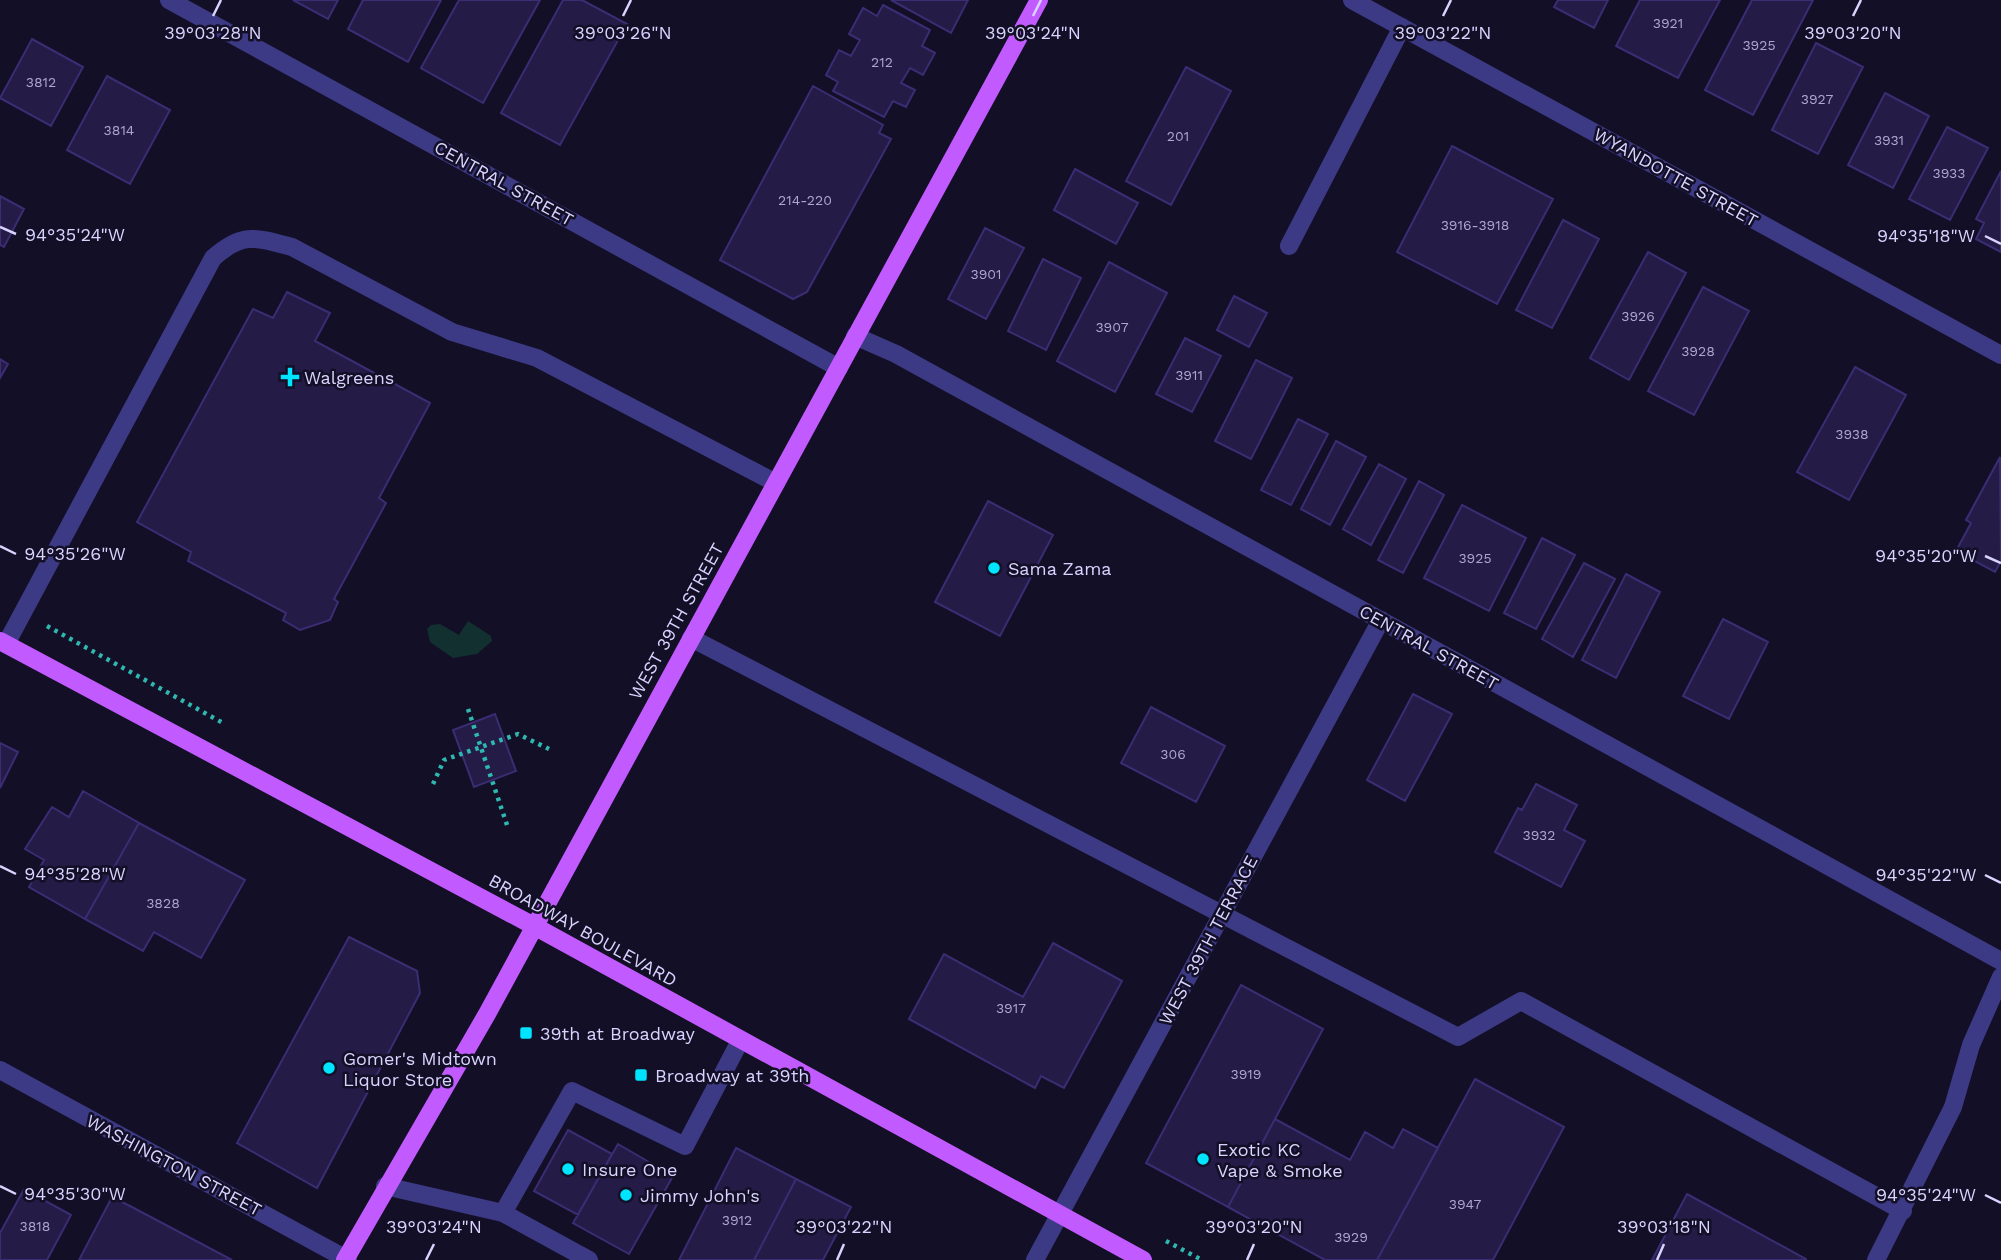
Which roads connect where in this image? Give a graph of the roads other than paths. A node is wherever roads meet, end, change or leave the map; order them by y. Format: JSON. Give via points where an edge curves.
{"nodes":[{"id":1,"x":169,"y":0,"type":"edge"},
{"id":2,"x":1039,"y":0,"type":"edge"},
{"id":3,"x":1352,"y":0,"type":"edge"},
{"id":4,"x":1402,"y":27,"type":"junction"},
{"id":5,"x":1289,"y":246,"type":"dead end"},
{"id":6,"x":855,"y":336,"type":"junction"},
{"id":7,"x":2001,"y":355,"type":"edge"},
{"id":8,"x":839,"y":368,"type":"junction"},
{"id":9,"x":776,"y":483,"type":"junction"},
{"id":10,"x":1381,"y":620,"type":"junction"},
{"id":11,"x":691,"y":638,"type":"junction"},
{"id":12,"x":3,"y":642,"type":"edge"},
{"id":13,"x":1221,"y":916,"type":"junction"},
{"id":14,"x":534,"y":926,"type":"junction"},
{"id":15,"x":2001,"y":961,"type":"edge"},
{"id":16,"x":2001,"y":977,"type":"edge"},
{"id":17,"x":740,"y":1041,"type":"junction"},
{"id":18,"x":0,"y":1070,"type":"edge"},
{"id":19,"x":385,"y":1186,"type":"junction"},
{"id":20,"x":1903,"y":1211,"type":"junction"},
{"id":21,"x":503,"y":1213,"type":"junction"},
{"id":22,"x":1060,"y":1215,"type":"junction"},
{"id":23,"x":346,"y":1260,"type":"edge"},
{"id":24,"x":589,"y":1260,"type":"edge"},
{"id":25,"x":1035,"y":1260,"type":"edge"},
{"id":26,"x":1143,"y":1260,"type":"edge"},
{"id":27,"x":1876,"y":1260,"type":"edge"}],
"edges":[{"from":1,"to":8,"type":"street","name":"CENTRAL STREET"},
{"from":2,"to":6,"type":"main road","name":"WEST 39TH STREET"},
{"from":3,"to":4,"type":"street","name":"WYANDOTTE STREET"},
{"from":4,"to":5,"type":"street"},
{"from":4,"to":7,"type":"street","name":"WYANDOTTE STREET"},
{"from":6,"to":8,"type":"main road","name":"WEST 39TH STREET"},
{"from":6,"to":10,"type":"street","name":"CENTRAL STREET","via":[[896,354]]},
{"from":8,"to":9,"type":"main road","name":"WEST 39TH STREET"},
{"from":9,"to":11,"type":"main road","name":"WEST 39TH STREET"},
{"from":9,"to":12,"type":"street","via":[[537,358],[452,332],[292,247],[263,239],[233,241],[213,258]]},
{"from":10,"to":13,"type":"street","name":"WEST 39TH TERRACE"},
{"from":10,"to":15,"type":"street","name":"CENTRAL STREET"},
{"from":11,"to":13,"type":"street"},
{"from":11,"to":14,"type":"main road","name":"WEST 39TH STREET"},
{"from":12,"to":14,"type":"main road","name":"BROADWAY BOULEVARD"},
{"from":13,"to":20,"type":"street","via":[[1458,1037],[1521,1001]]},
{"from":13,"to":22,"type":"street","name":"WEST 39TH TERRACE"},
{"from":14,"to":17,"type":"main road","name":"BROADWAY BOULEVARD"},
{"from":14,"to":19,"type":"main road","name":"WEST 39TH STREET"},
{"from":16,"to":20,"type":"street","via":[[1971,1045],[1954,1107]]},
{"from":17,"to":21,"type":"street","via":[[685,1146],[572,1091]]},
{"from":17,"to":22,"type":"main road","name":"BROADWAY BOULEVARD"},
{"from":18,"to":23,"type":"street","name":"WASHINGTON STREET"},
{"from":19,"to":21,"type":"street"},
{"from":19,"to":23,"type":"main road","name":"WEST 39TH STREET"},
{"from":20,"to":27,"type":"street"},
{"from":21,"to":24,"type":"street"},
{"from":22,"to":25,"type":"street","name":"WEST 39TH TERRACE"},
{"from":22,"to":26,"type":"main road","name":"BROADWAY BOULEVARD"}]}
